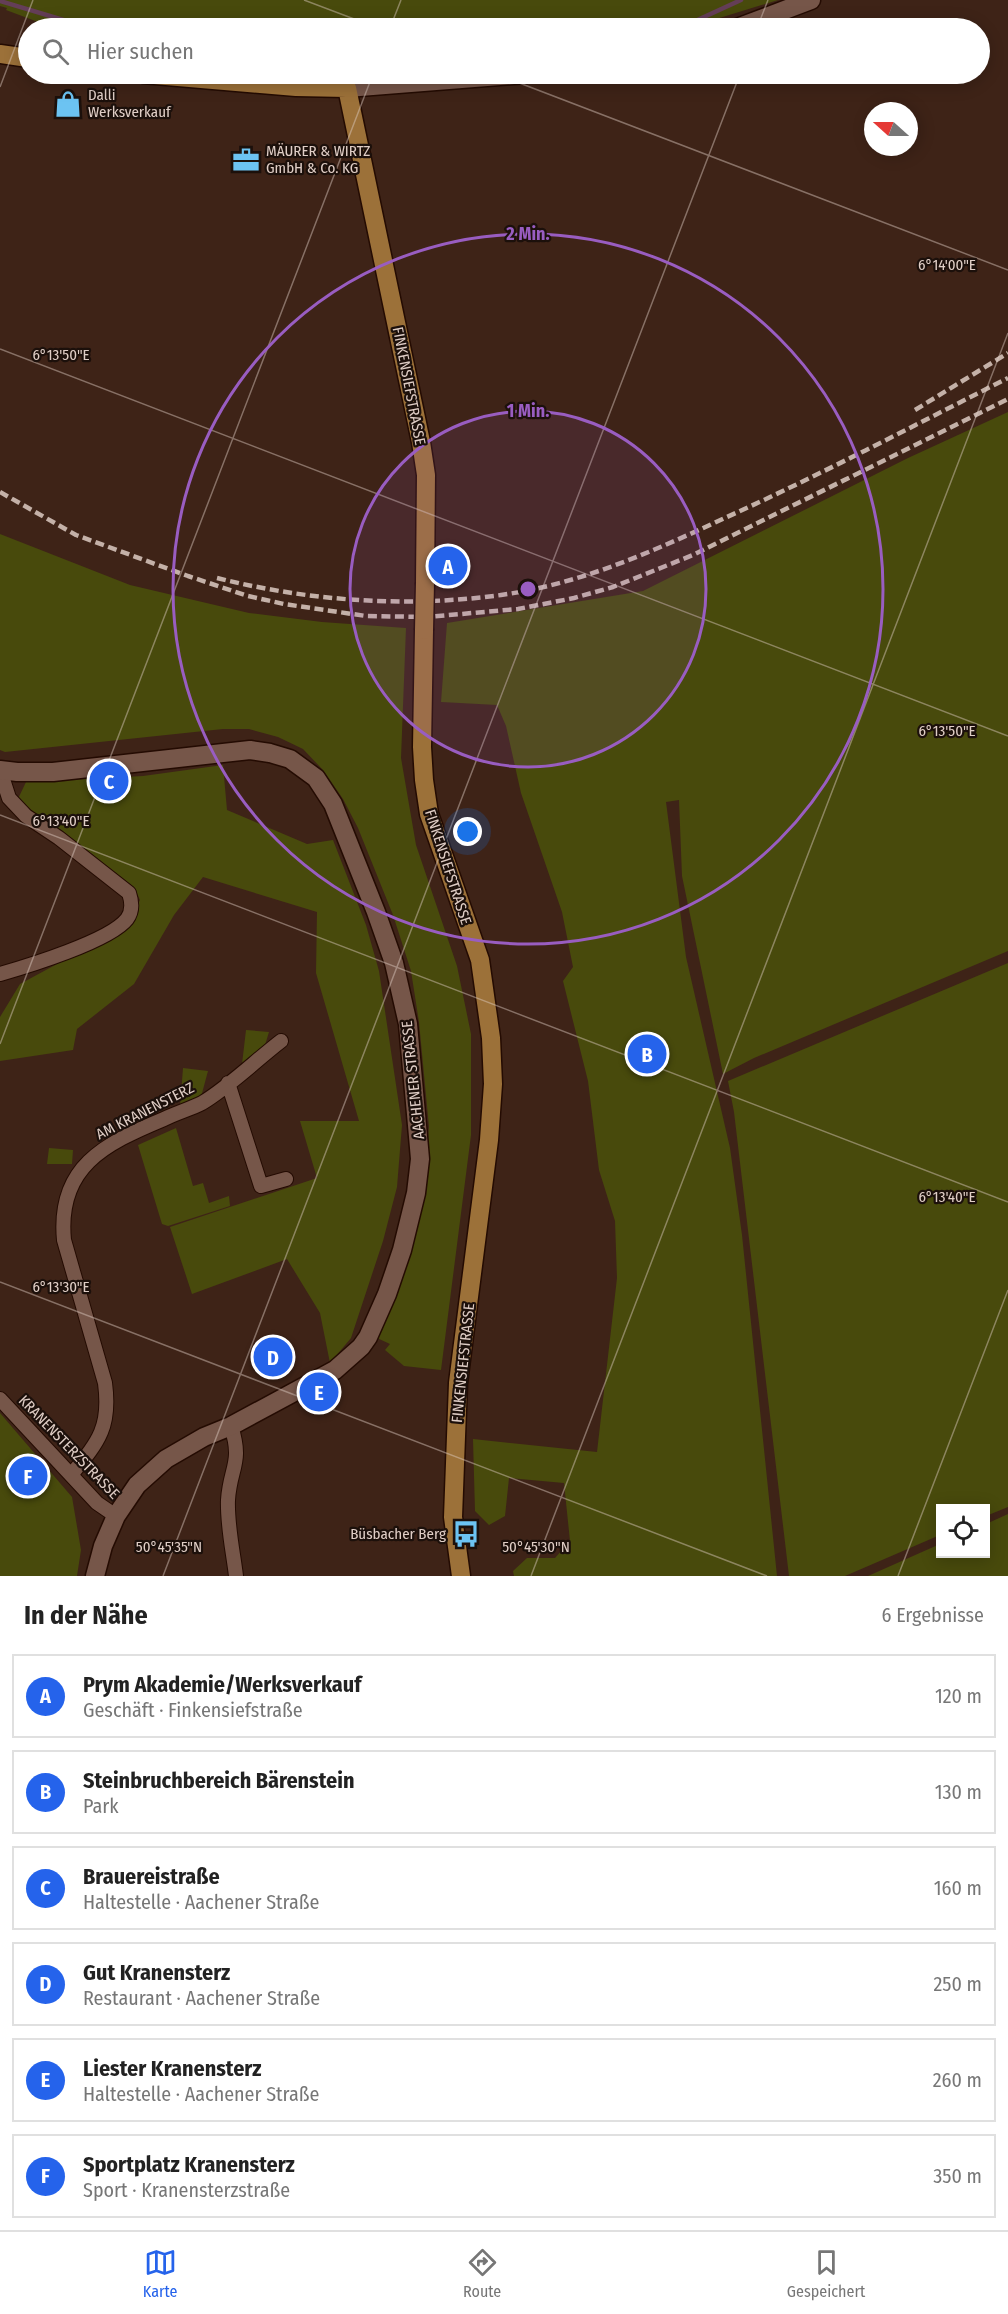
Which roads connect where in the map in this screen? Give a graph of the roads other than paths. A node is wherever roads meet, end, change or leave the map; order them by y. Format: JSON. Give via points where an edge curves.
{"nodes":[{"id":1,"x":811,"y":0,"type":"edge"},
{"id":2,"x":763,"y":18,"type":"edge"},
{"id":3,"x":0,"y":54,"type":"edge"},
{"id":4,"x":18,"y":57,"type":"edge"},
{"id":5,"x":261,"y":84,"type":"edge"},
{"id":6,"x":398,"y":84,"type":"edge"},
{"id":7,"x":347,"y":88,"type":"junction"},
{"id":8,"x":0,"y":770,"type":"edge"},
{"id":9,"x":0,"y":974,"type":"edge"},
{"id":10,"x":281,"y":1041,"type":"dead end"},
{"id":11,"x":228,"y":1083,"type":"junction"},
{"id":12,"x":286,"y":1179,"type":"dead end"},
{"id":13,"x":0,"y":1399,"type":"edge"},
{"id":14,"x":231,"y":1426,"type":"junction"},
{"id":15,"x":71,"y":1475,"type":"junction"},
{"id":16,"x":116,"y":1516,"type":"junction"},
{"id":17,"x":95,"y":1576,"type":"edge"},
{"id":18,"x":236,"y":1576,"type":"edge"},
{"id":19,"x":461,"y":1576,"type":"edge"}],
"edges":[{"from":1,"to":2,"type":"street"},
{"from":3,"to":4,"type":"main road"},
{"from":5,"to":7,"type":"main road"},
{"from":6,"to":7,"type":"street"},
{"from":7,"to":19,"type":"main road","name":"FINKENSIEFSTRASSE","bridge":true,"via":[[426,475],[422,747],[429,814],[480,960],[491,1038],[489,1140],[457,1395],[453,1517]]},
{"from":8,"to":9,"type":"street","via":[[9,798],[26,816],[129,893],[132,901],[125,921],[105,935]]},
{"from":8,"to":14,"type":"street","name":"AACHENER STRASSE","via":[[53,772],[250,750],[290,759],[316,778],[333,804],[394,963],[408,1024],[420,1159],[416,1193],[387,1294],[368,1337],[351,1358]]},
{"from":10,"to":11,"type":"street","name":"AM KRANENSTERZ"},
{"from":11,"to":12,"type":"street","via":[[261,1186]]},
{"from":11,"to":15,"type":"street","name":"AM KRANENSTERZ","via":[[201,1103],[120,1138],[91,1157],[67,1194],[62,1220],[64,1240],[108,1405],[105,1424],[94,1446]]},
{"from":13,"to":15,"type":"street","name":"KRANENSTERZSTRASSE"},
{"from":14,"to":16,"type":"street","name":"AACHENER STRASSE","via":[[166,1459],[137,1485]]},
{"from":14,"to":18,"type":"street","via":[[238,1456],[228,1500]]},
{"from":15,"to":16,"type":"street","name":"KRANENSTERZSTRASSE","via":[[97,1503]]},
{"from":16,"to":17,"type":"street","name":"AACHENER STRASSE"}]}
